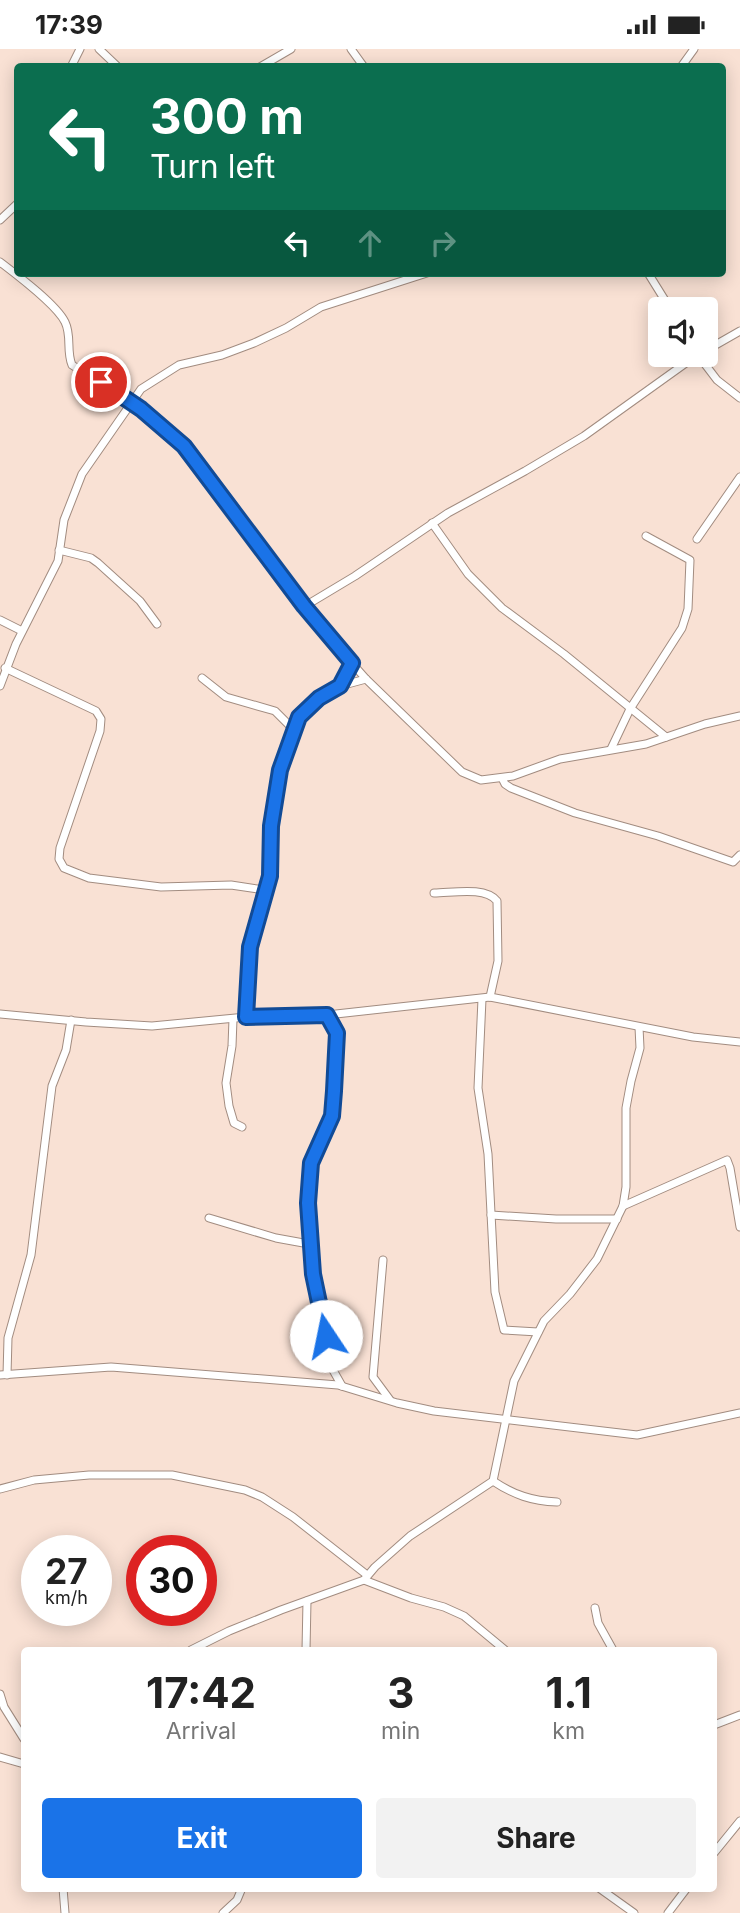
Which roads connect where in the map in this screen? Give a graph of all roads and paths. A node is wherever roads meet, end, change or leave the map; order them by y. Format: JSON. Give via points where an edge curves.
{"nodes":[{"id":1,"x":99,"y":49,"type":"edge"},
{"id":2,"x":291,"y":49,"type":"edge"},
{"id":3,"x":114,"y":63,"type":"edge"},
{"id":4,"x":267,"y":63,"type":"edge"},
{"id":5,"x":14,"y":207,"type":"edge"},
{"id":6,"x":0,"y":220,"type":"edge"},
{"id":7,"x":0,"y":262,"type":"edge"},
{"id":8,"x":14,"y":273,"type":"edge"},
{"id":9,"x":19,"y":277,"type":"edge"},
{"id":10,"x":415,"y":277,"type":"edge"},
{"id":11,"x":650,"y":277,"type":"edge"},
{"id":12,"x":663,"y":297,"type":"edge"},
{"id":13,"x":740,"y":331,"type":"edge"},
{"id":14,"x":718,"y":344,"type":"edge"},
{"id":15,"x":681,"y":367,"type":"edge"},
{"id":16,"x":708,"y":367,"type":"edge"},
{"id":17,"x":740,"y":398,"type":"edge"},
{"id":18,"x":132,"y":403,"type":"junction"},
{"id":19,"x":740,"y":477,"type":"edge"},
{"id":20,"x":432,"y":523,"type":"junction"},
{"id":21,"x":646,"y":536,"type":"dead end"},
{"id":22,"x":698,"y":539,"type":"dead end"},
{"id":23,"x":59,"y":551,"type":"junction"},
{"id":24,"x":304,"y":606,"type":"junction"},
{"id":25,"x":0,"y":620,"type":"edge"},
{"id":26,"x":157,"y":624,"type":"dead end"},
{"id":27,"x":22,"y":631,"type":"junction"},
{"id":28,"x":352,"y":663,"type":"junction"},
{"id":29,"x":5,"y":668,"type":"junction"},
{"id":30,"x":202,"y":678,"type":"dead end"},
{"id":31,"x":366,"y":678,"type":"junction"},
{"id":32,"x":0,"y":686,"type":"edge"},
{"id":33,"x":340,"y":686,"type":"junction"},
{"id":34,"x":630,"y":709,"type":"junction"},
{"id":35,"x":740,"y":716,"type":"edge"},
{"id":36,"x":293,"y":729,"type":"junction"},
{"id":37,"x":666,"y":737,"type":"junction"},
{"id":38,"x":611,"y":748,"type":"junction"},
{"id":39,"x":502,"y":778,"type":"junction"},
{"id":40,"x":740,"y":855,"type":"edge"},
{"id":41,"x":264,"y":890,"type":"junction"},
{"id":42,"x":434,"y":893,"type":"dead end"},
{"id":43,"x":486,"y":998,"type":"junction"},
{"id":44,"x":0,"y":1014,"type":"edge"},
{"id":45,"x":327,"y":1015,"type":"junction"},
{"id":46,"x":246,"y":1017,"type":"junction"},
{"id":47,"x":233,"y":1019,"type":"junction"},
{"id":48,"x":71,"y":1020,"type":"junction"},
{"id":49,"x":639,"y":1027,"type":"junction"},
{"id":50,"x":740,"y":1042,"type":"edge"},
{"id":51,"x":242,"y":1127,"type":"dead end"},
{"id":52,"x":740,"y":1167,"type":"edge"},
{"id":53,"x":730,"y":1168,"type":"junction"},
{"id":54,"x":623,"y":1206,"type":"junction"},
{"id":55,"x":491,"y":1215,"type":"junction"},
{"id":56,"x":209,"y":1218,"type":"dead end"},
{"id":57,"x":617,"y":1219,"type":"junction"},
{"id":58,"x":740,"y":1227,"type":"edge"},
{"id":59,"x":309,"y":1244,"type":"junction"},
{"id":60,"x":383,"y":1260,"type":"dead end"},
{"id":61,"x":538,"y":1332,"type":"junction"},
{"id":62,"x":4,"y":1375,"type":"edge"},
{"id":63,"x":342,"y":1386,"type":"junction"},
{"id":64,"x":391,"y":1401,"type":"junction"},
{"id":65,"x":740,"y":1413,"type":"edge"},
{"id":66,"x":507,"y":1421,"type":"junction"},
{"id":67,"x":493,"y":1481,"type":"junction"},
{"id":68,"x":0,"y":1489,"type":"edge"},
{"id":69,"x":557,"y":1502,"type":"dead end"},
{"id":70,"x":366,"y":1578,"type":"junction"},
{"id":71,"x":307,"y":1601,"type":"junction"},
{"id":72,"x":595,"y":1608,"type":"dead end"},
{"id":73,"x":197,"y":1647,"type":"edge"},
{"id":74,"x":306,"y":1647,"type":"edge"},
{"id":75,"x":501,"y":1647,"type":"edge"},
{"id":76,"x":611,"y":1647,"type":"edge"},
{"id":77,"x":0,"y":1694,"type":"edge"},
{"id":78,"x":740,"y":1715,"type":"edge"},
{"id":79,"x":717,"y":1724,"type":"edge"},
{"id":80,"x":21,"y":1734,"type":"edge"},
{"id":81,"x":0,"y":1757,"type":"edge"},
{"id":82,"x":21,"y":1763,"type":"edge"},
{"id":83,"x":740,"y":1821,"type":"edge"},
{"id":84,"x":717,"y":1849,"type":"edge"},
{"id":85,"x":63,"y":1892,"type":"edge"},
{"id":86,"x":240,"y":1892,"type":"edge"},
{"id":87,"x":605,"y":1892,"type":"edge"},
{"id":88,"x":684,"y":1892,"type":"edge"},
{"id":89,"x":65,"y":1913,"type":"edge"},
{"id":90,"x":223,"y":1913,"type":"edge"},
{"id":91,"x":634,"y":1913,"type":"edge"},
{"id":92,"x":668,"y":1913,"type":"edge"}],
"edges":[{"from":1,"to":3,"type":"street"},
{"from":2,"to":4,"type":"street"},
{"from":5,"to":6,"type":"street"},
{"from":7,"to":8,"type":"street"},
{"from":9,"to":18,"type":"street","via":[[65,321],[72,365]]},
{"from":10,"to":18,"type":"street","via":[[321,307],[233,351],[179,365],[141,389]]},
{"from":11,"to":12,"type":"street"},
{"from":13,"to":14,"type":"street"},
{"from":15,"to":20,"type":"street","via":[[584,436]]},
{"from":16,"to":17,"type":"street"},
{"from":18,"to":23,"type":"street","via":[[82,474],[64,520]]},
{"from":18,"to":24,"type":"street","via":[[191,454]]},
{"from":19,"to":22,"type":"street"},
{"from":20,"to":24,"type":"street"},
{"from":20,"to":34,"type":"street","via":[[468,574],[502,608]]},
{"from":21,"to":34,"type":"street","via":[[690,560],[688,609],[682,628]]},
{"from":23,"to":26,"type":"street","via":[[98,563],[141,601]]},
{"from":23,"to":27,"type":"street"},
{"from":24,"to":28,"type":"street"},
{"from":25,"to":27,"type":"street"},
{"from":27,"to":29,"type":"street"},
{"from":28,"to":31,"type":"street"},
{"from":28,"to":33,"type":"street"},
{"from":29,"to":32,"type":"street"},
{"from":29,"to":41,"type":"street","via":[[96,711],[101,719],[60,848],[64,868],[96,879],[148,886],[231,885]]},
{"from":30,"to":36,"type":"street","via":[[226,697],[275,711]]},
{"from":31,"to":33,"type":"street"},
{"from":31,"to":39,"type":"street","via":[[462,772],[481,780]]},
{"from":33,"to":36,"type":"street","via":[[319,698]]},
{"from":34,"to":37,"type":"street"},
{"from":34,"to":38,"type":"street"},
{"from":35,"to":37,"type":"street"},
{"from":36,"to":41,"type":"street","via":[[280,770],[271,826],[270,876]]},
{"from":37,"to":38,"type":"street"},
{"from":38,"to":39,"type":"street"},
{"from":39,"to":40,"type":"street","via":[[511,788],[575,813],[733,862]]},
{"from":41,"to":46,"type":"street","via":[[250,947]]},
{"from":42,"to":43,"type":"street","via":[[482,892],[497,901],[498,961]]},
{"from":43,"to":45,"type":"street"},
{"from":43,"to":49,"type":"street"},
{"from":43,"to":55,"type":"street","via":[[478,1089]]},
{"from":44,"to":48,"type":"street"},
{"from":45,"to":46,"type":"street"},
{"from":45,"to":59,"type":"street","via":[[337,1033],[334,1091],[332,1116],[311,1163]]},
{"from":46,"to":47,"type":"street"},
{"from":47,"to":48,"type":"street","via":[[152,1026]]},
{"from":47,"to":51,"type":"street","via":[[226,1083],[234,1123]]},
{"from":48,"to":62,"type":"street","via":[[52,1086],[31,1255]]},
{"from":49,"to":50,"type":"street"},
{"from":49,"to":54,"type":"street","via":[[640,1048],[626,1108]]},
{"from":52,"to":53,"type":"street"},
{"from":53,"to":54,"type":"street","via":[[724,1160]]},
{"from":53,"to":58,"type":"street"},
{"from":54,"to":57,"type":"street"},
{"from":55,"to":57,"type":"street"},
{"from":55,"to":61,"type":"street","via":[[495,1292],[504,1330]]},
{"from":56,"to":59,"type":"street"},
{"from":57,"to":61,"type":"street","via":[[597,1259]]},
{"from":59,"to":63,"type":"street","via":[[328,1363]]},
{"from":60,"to":64,"type":"street","via":[[373,1377]]},
{"from":61,"to":66,"type":"street","via":[[514,1381]]},
{"from":62,"to":63,"type":"street","via":[[111,1367]]},
{"from":63,"to":64,"type":"street"},
{"from":64,"to":66,"type":"street"},
{"from":65,"to":66,"type":"street","via":[[637,1435]]},
{"from":66,"to":67,"type":"street"},
{"from":67,"to":69,"type":"street","via":[[514,1495]]},
{"from":67,"to":70,"type":"street","via":[[410,1536]]},
{"from":68,"to":70,"type":"street","via":[[89,1475],[172,1475],[245,1490],[282,1509]]},
{"from":70,"to":71,"type":"street"},
{"from":70,"to":75,"type":"street","via":[[464,1616]]},
{"from":71,"to":73,"type":"street"},
{"from":71,"to":74,"type":"street"},
{"from":72,"to":76,"type":"street"},
{"from":77,"to":80,"type":"street"},
{"from":78,"to":79,"type":"street"},
{"from":81,"to":82,"type":"street"},
{"from":83,"to":84,"type":"street"},
{"from":85,"to":89,"type":"street"},
{"from":86,"to":90,"type":"street"},
{"from":87,"to":91,"type":"street"},
{"from":88,"to":92,"type":"street"}]}
